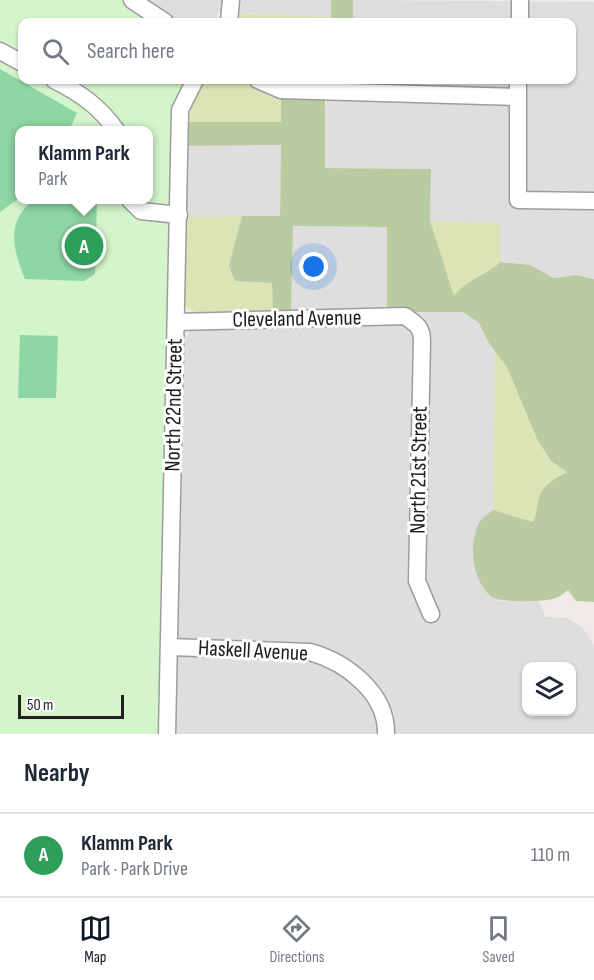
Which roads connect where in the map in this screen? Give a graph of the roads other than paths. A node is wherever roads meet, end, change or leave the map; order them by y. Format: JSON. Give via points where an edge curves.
{"nodes":[{"id":1,"x":132,"y":0,"type":"edge"},
{"id":2,"x":231,"y":0,"type":"edge"},
{"id":3,"x":520,"y":0,"type":"edge"},
{"id":4,"x":159,"y":18,"type":"edge"},
{"id":5,"x":229,"y":18,"type":"edge"},
{"id":6,"x":520,"y":18,"type":"edge"},
{"id":7,"x":0,"y":51,"type":"edge"},
{"id":8,"x":18,"y":61,"type":"edge"},
{"id":9,"x":62,"y":84,"type":"edge"},
{"id":10,"x":193,"y":84,"type":"edge"},
{"id":11,"x":267,"y":84,"type":"edge"},
{"id":12,"x":518,"y":84,"type":"edge"},
{"id":13,"x":517,"y":97,"type":"junction"},
{"id":14,"x":113,"y":126,"type":"edge"},
{"id":15,"x":594,"y":201,"type":"edge"},
{"id":16,"x":134,"y":204,"type":"edge"},
{"id":17,"x":179,"y":215,"type":"junction"},
{"id":18,"x":176,"y":322,"type":"junction"},
{"id":19,"x":417,"y":324,"type":"joint"},
{"id":20,"x":431,"y":614,"type":"dead end"},
{"id":21,"x":170,"y":647,"type":"junction"},
{"id":22,"x":167,"y":734,"type":"edge"},
{"id":23,"x":386,"y":734,"type":"edge"}],
"edges":[{"from":1,"to":4,"type":"street"},
{"from":2,"to":5,"type":"street"},
{"from":3,"to":6,"type":"street"},
{"from":7,"to":8,"type":"street"},
{"from":9,"to":14,"type":"street","via":[[85,96]]},
{"from":10,"to":17,"type":"street","name":"North 22nd Street","via":[[180,111]]},
{"from":11,"to":13,"type":"street","via":[[281,90]]},
{"from":12,"to":13,"type":"street"},
{"from":13,"to":15,"type":"street","via":[[518,200]]},
{"from":16,"to":17,"type":"street","via":[[141,211]]},
{"from":17,"to":18,"type":"street","name":"North 22nd Street"},
{"from":18,"to":19,"type":"street","name":"Cleveland Avenue","via":[[405,316]]},
{"from":18,"to":21,"type":"street","name":"North 22nd Street"},
{"from":19,"to":20,"type":"street","name":"North 21st Street","via":[[422,341],[417,581]]},
{"from":21,"to":22,"type":"street","name":"North 22nd Street"},
{"from":21,"to":23,"type":"street","name":"Haskell Avenue","via":[[310,652],[332,658],[364,684],[382,711]]}]}
